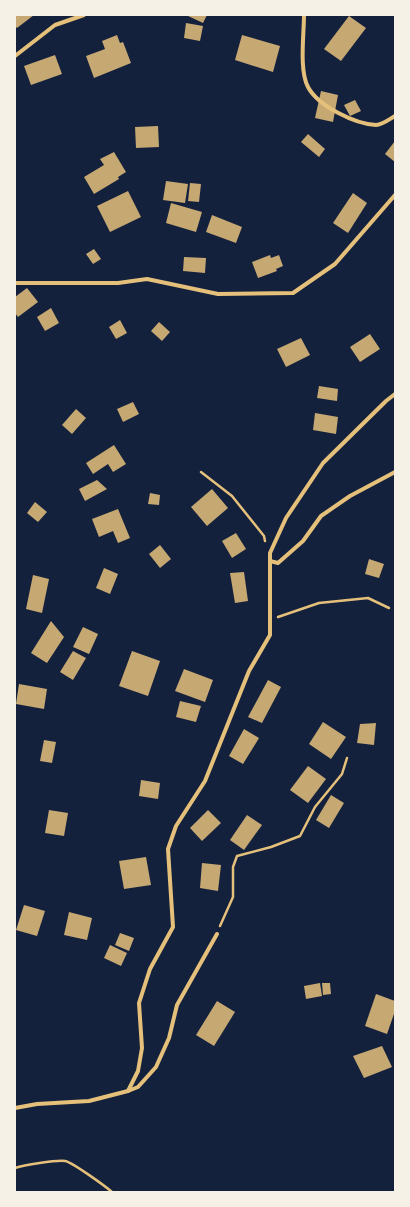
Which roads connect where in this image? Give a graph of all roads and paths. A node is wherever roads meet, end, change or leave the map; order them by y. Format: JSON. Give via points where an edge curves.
{"nodes":[{"id":1,"x":84,"y":15,"type":"edge"},
{"id":2,"x":304,"y":15,"type":"edge"},
{"id":3,"x":15,"y":56,"type":"edge"},
{"id":4,"x":395,"y":116,"type":"edge"},
{"id":5,"x":395,"y":195,"type":"edge"},
{"id":6,"x":15,"y":282,"type":"edge"},
{"id":7,"x":395,"y":394,"type":"edge"},
{"id":8,"x":201,"y":472,"type":"dead end"},
{"id":9,"x":395,"y":472,"type":"edge"},
{"id":10,"x":266,"y":542,"type":"dead end"},
{"id":11,"x":270,"y":561,"type":"junction"},
{"id":12,"x":389,"y":608,"type":"dead end"},
{"id":13,"x":270,"y":620,"type":"junction"},
{"id":14,"x":348,"y":758,"type":"dead end"},
{"id":15,"x":217,"y":934,"type":"joint"},
{"id":16,"x":128,"y":1091,"type":"junction"},
{"id":17,"x":15,"y":1108,"type":"edge"},
{"id":18,"x":15,"y":1168,"type":"edge"},
{"id":19,"x":112,"y":1192,"type":"edge"}],
"edges":[{"from":1,"to":3,"type":"street","via":[[55,25]]},
{"from":2,"to":4,"type":"street","via":[[302,65],[308,88],[325,106],[354,120],[377,125]]},
{"from":5,"to":6,"type":"street","via":[[335,264],[293,293],[218,294],[148,279],[118,283]]},
{"from":7,"to":11,"type":"street","via":[[323,463],[286,518],[270,553]]},
{"from":8,"to":10,"type":"path","via":[[232,496]]},
{"from":9,"to":11,"type":"street","via":[[321,516],[303,541],[278,562]]},
{"from":11,"to":13,"type":"street"},
{"from":12,"to":13,"type":"path","via":[[368,598],[319,603]]},
{"from":13,"to":16,"type":"street","via":[[270,636],[249,671],[205,781],[176,826],[168,849],[173,926],[150,969],[139,1002],[142,1048],[138,1071]]},
{"from":14,"to":15,"type":"path","via":[[342,774],[315,807],[300,836],[237,856],[233,867],[233,897]]},
{"from":15,"to":16,"type":"street","via":[[177,1005],[169,1038],[156,1067],[138,1087]]},
{"from":16,"to":17,"type":"street","via":[[89,1101]]},
{"from":18,"to":19,"type":"path","via":[[66,1161]]}]}
